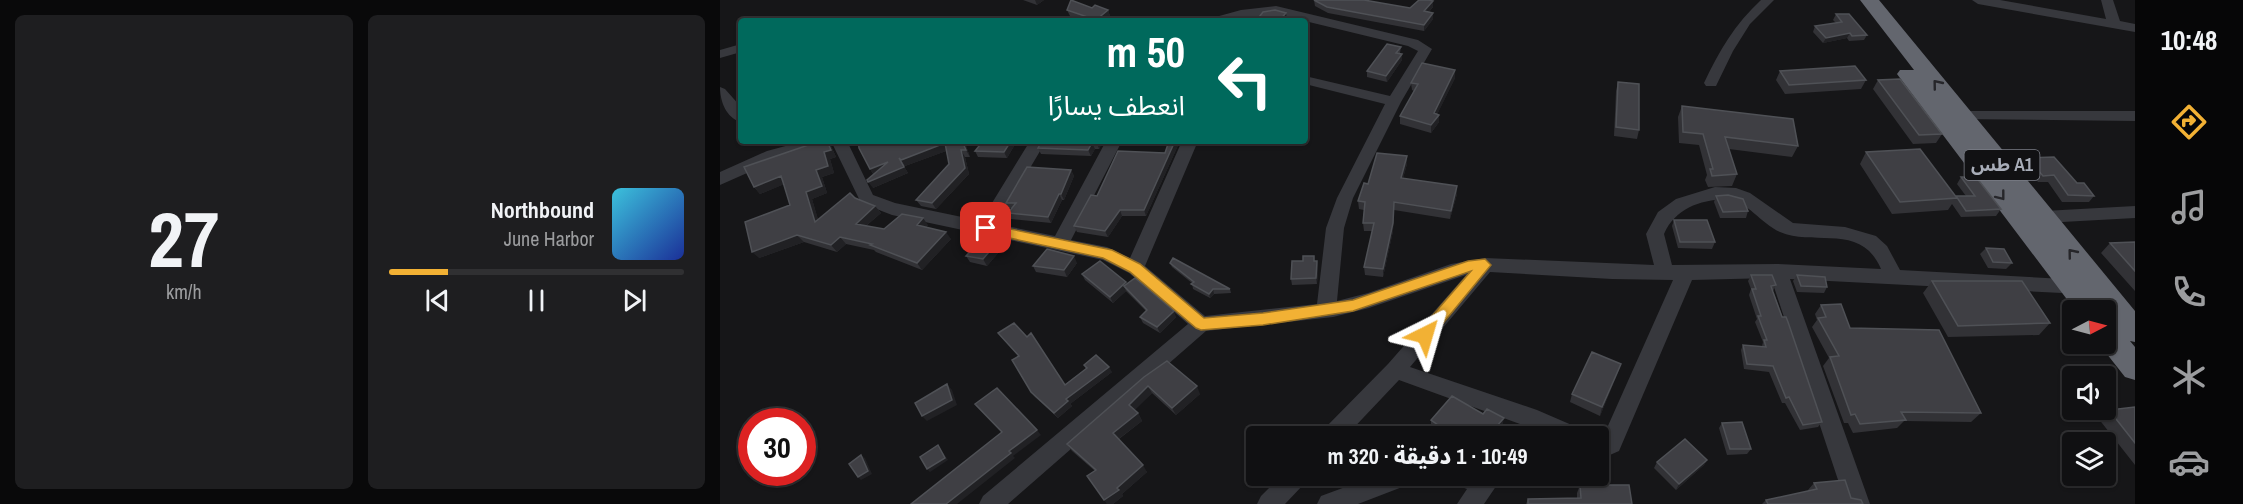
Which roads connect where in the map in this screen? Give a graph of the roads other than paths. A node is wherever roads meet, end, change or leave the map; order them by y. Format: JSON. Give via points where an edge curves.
{"nodes":[{"id":1,"x":1768,"y":0,"type":"edge"},
{"id":2,"x":1850,"y":0,"type":"edge"},
{"id":3,"x":1869,"y":0,"type":"edge"},
{"id":4,"x":1978,"y":0,"type":"edge"},
{"id":5,"x":2107,"y":0,"type":"edge"},
{"id":6,"x":1240,"y":17,"type":"edge"},
{"id":7,"x":1308,"y":18,"type":"edge"},
{"id":8,"x":1308,"y":18,"type":"edge"},
{"id":9,"x":2114,"y":24,"type":"junction"},
{"id":10,"x":2135,"y":28,"type":"edge"},
{"id":11,"x":738,"y":49,"type":"edge"},
{"id":12,"x":720,"y":54,"type":"edge"},
{"id":13,"x":1308,"y":81,"type":"edge"},
{"id":14,"x":1712,"y":83,"type":"dead end"},
{"id":15,"x":720,"y":92,"type":"edge"},
{"id":16,"x":1394,"y":102,"type":"junction"},
{"id":17,"x":738,"y":111,"type":"edge"},
{"id":18,"x":2135,"y":116,"type":"edge"},
{"id":19,"x":1963,"y":117,"type":"junction"},
{"id":20,"x":764,"y":144,"type":"edge"},
{"id":21,"x":812,"y":144,"type":"edge"},
{"id":22,"x":840,"y":144,"type":"edge"},
{"id":23,"x":1036,"y":144,"type":"edge"},
{"id":24,"x":1112,"y":144,"type":"edge"},
{"id":25,"x":1189,"y":144,"type":"edge"},
{"id":26,"x":773,"y":155,"type":"junction"},
{"id":27,"x":720,"y":179,"type":"edge"},
{"id":28,"x":2135,"y":212,"type":"edge"},
{"id":29,"x":2043,"y":217,"type":"junction"},
{"id":30,"x":986,"y":228,"type":"junction"},
{"id":31,"x":1060,"y":244,"type":"junction"},
{"id":32,"x":1485,"y":265,"type":"junction"},
{"id":33,"x":1135,"y":268,"type":"junction"},
{"id":34,"x":1778,"y":271,"type":"junction"},
{"id":35,"x":1665,"y":272,"type":"junction"},
{"id":36,"x":1686,"y":272,"type":"junction"},
{"id":37,"x":1893,"y":276,"type":"junction"},
{"id":38,"x":2098,"y":286,"type":"junction"},
{"id":39,"x":2072,"y":287,"type":"junction"},
{"id":40,"x":2082,"y":300,"type":"edge"},
{"id":41,"x":1326,"y":310,"type":"junction"},
{"id":42,"x":2124,"y":323,"type":"edge"},
{"id":43,"x":1201,"y":324,"type":"junction"},
{"id":44,"x":2135,"y":369,"type":"edge"},
{"id":45,"x":1395,"y":370,"type":"junction"},
{"id":46,"x":1342,"y":426,"type":"edge"},
{"id":47,"x":1525,"y":426,"type":"edge"},
{"id":48,"x":1609,"y":445,"type":"edge"},
{"id":49,"x":1286,"y":486,"type":"edge"},
{"id":50,"x":1376,"y":486,"type":"edge"},
{"id":51,"x":1484,"y":486,"type":"edge"},
{"id":52,"x":991,"y":504,"type":"edge"},
{"id":53,"x":1269,"y":504,"type":"edge"},
{"id":54,"x":1329,"y":504,"type":"edge"},
{"id":55,"x":1469,"y":504,"type":"edge"},
{"id":56,"x":1858,"y":504,"type":"edge"}],
"edges":[{"from":1,"to":14,"type":"street","via":[[1745,22]]},
{"from":2,"to":39,"type":"highway","number":"طس A1","one_way":true},
{"from":19,"to":3,"type":"highway","number":"طس A1","one_way":true},
{"from":4,"to":9,"type":"street"},
{"from":5,"to":9,"type":"street"},
{"from":6,"to":7,"type":"street","via":[[1276,10]]},
{"from":8,"to":16,"type":"street","via":[[1423,47],[1425,52]]},
{"from":9,"to":10,"type":"street"},
{"from":11,"to":12,"type":"street"},
{"from":13,"to":16,"type":"street"},
{"from":15,"to":17,"type":"street"},
{"from":16,"to":41,"type":"street","via":[[1345,198],[1335,228]]},
{"from":18,"to":19,"type":"street"},
{"from":19,"to":29,"type":"highway","number":"طس A1"},
{"from":20,"to":26,"type":"street"},
{"from":21,"to":26,"type":"street"},
{"from":22,"to":30,"type":"street","via":[[867,199],[892,209]]},
{"from":23,"to":30,"type":"street"},
{"from":24,"to":31,"type":"street"},
{"from":25,"to":33,"type":"street"},
{"from":26,"to":27,"type":"street"},
{"from":28,"to":29,"type":"street"},
{"from":38,"to":29,"type":"highway","number":"طس A1","one_way":true},
{"from":30,"to":31,"type":"street"},
{"from":31,"to":33,"type":"street","via":[[1107,254]]},
{"from":32,"to":35,"type":"street"},
{"from":32,"to":41,"type":"street","via":[[1468,266],[1353,305]]},
{"from":32,"to":45,"type":"street"},
{"from":33,"to":43,"type":"street"},
{"from":34,"to":36,"type":"street"},
{"from":34,"to":37,"type":"street"},
{"from":34,"to":56,"type":"street"},
{"from":35,"to":36,"type":"street"},
{"from":35,"to":37,"type":"street","via":[[1655,234],[1666,214],[1696,198],[1729,193],[1744,196],[1784,227],[1830,231],[1874,244]]},
{"from":36,"to":48,"type":"street"},
{"from":37,"to":39,"type":"street"},
{"from":38,"to":39,"type":"street"},
{"from":38,"to":42,"type":"highway","number":"طس A1"},
{"from":39,"to":40,"type":"highway","number":"طس A1"},
{"from":41,"to":43,"type":"street"},
{"from":42,"to":44,"type":"highway","number":"طس A1"},
{"from":43,"to":52,"type":"street"},
{"from":45,"to":46,"type":"street"},
{"from":45,"to":47,"type":"street"},
{"from":49,"to":53,"type":"street"},
{"from":50,"to":54,"type":"street"},
{"from":51,"to":55,"type":"street"}]}
